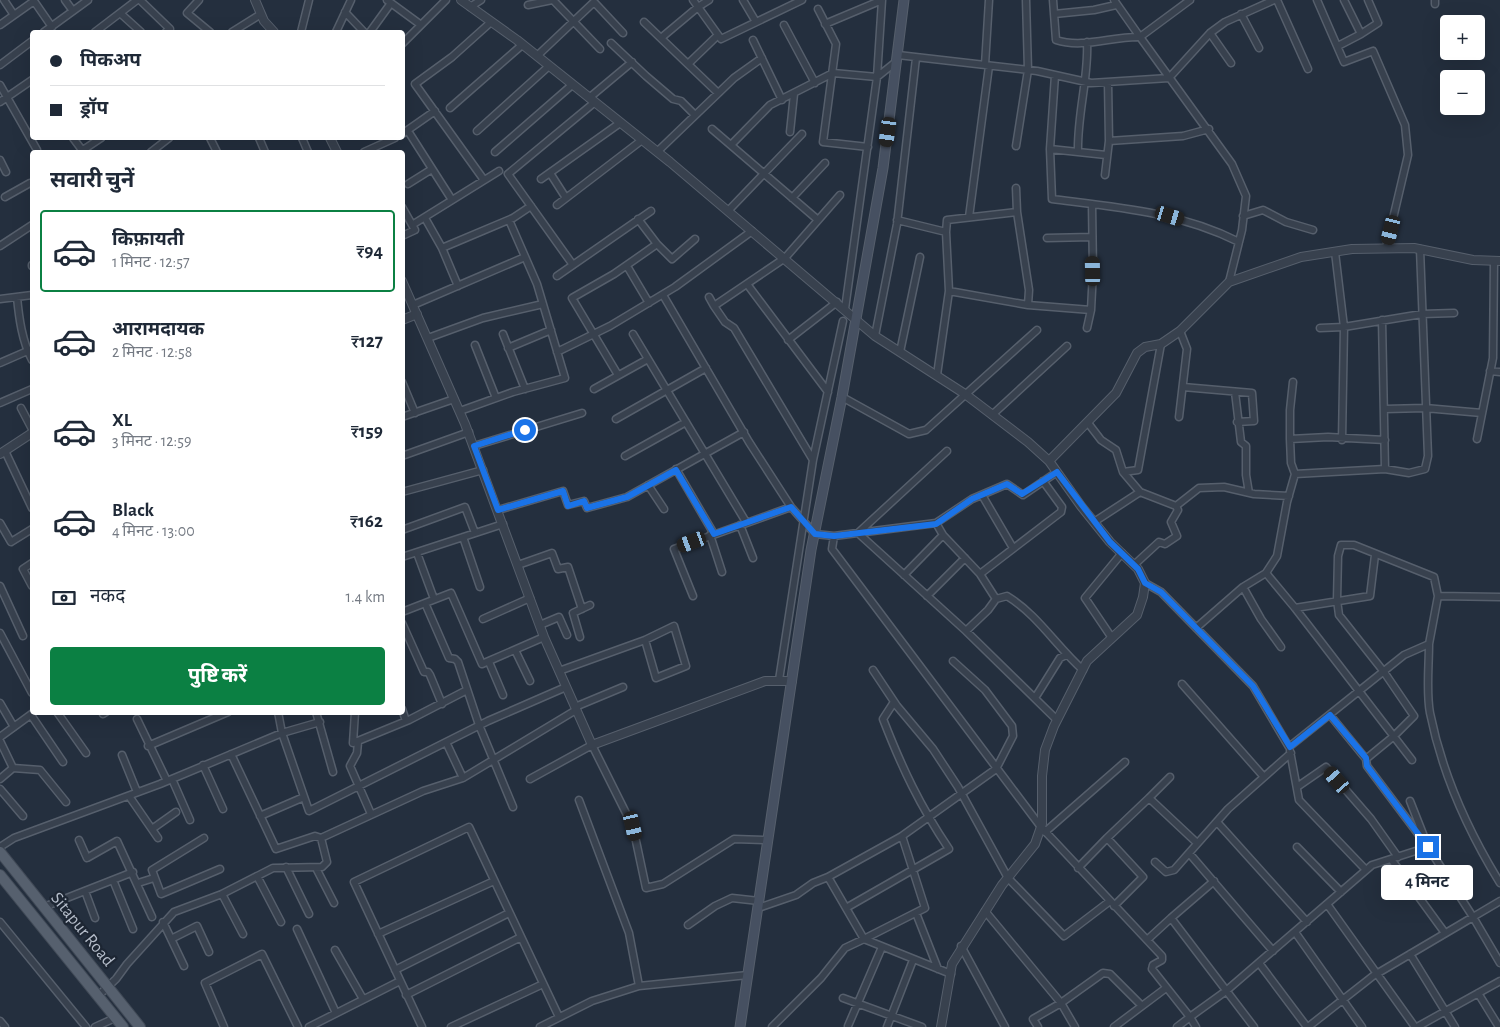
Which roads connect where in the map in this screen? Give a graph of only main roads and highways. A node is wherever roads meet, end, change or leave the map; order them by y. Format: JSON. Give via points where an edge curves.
{"nodes":[{"id":1,"x":904,"y":0,"type":"edge"},
{"id":2,"x":0,"y":852,"type":"edge"},
{"id":3,"x":0,"y":875,"type":"edge"},
{"id":4,"x":123,"y":1027,"type":"edge"},
{"id":5,"x":140,"y":1027,"type":"edge"},
{"id":6,"x":740,"y":1027,"type":"edge"}],
"edges":[{"from":1,"to":6,"type":"main road","via":[[883,168],[815,534]]},
{"from":2,"to":5,"type":"main road","name":"Sitapur Road"},
{"from":3,"to":4,"type":"main road","name":"Sitapur Road"}]}
